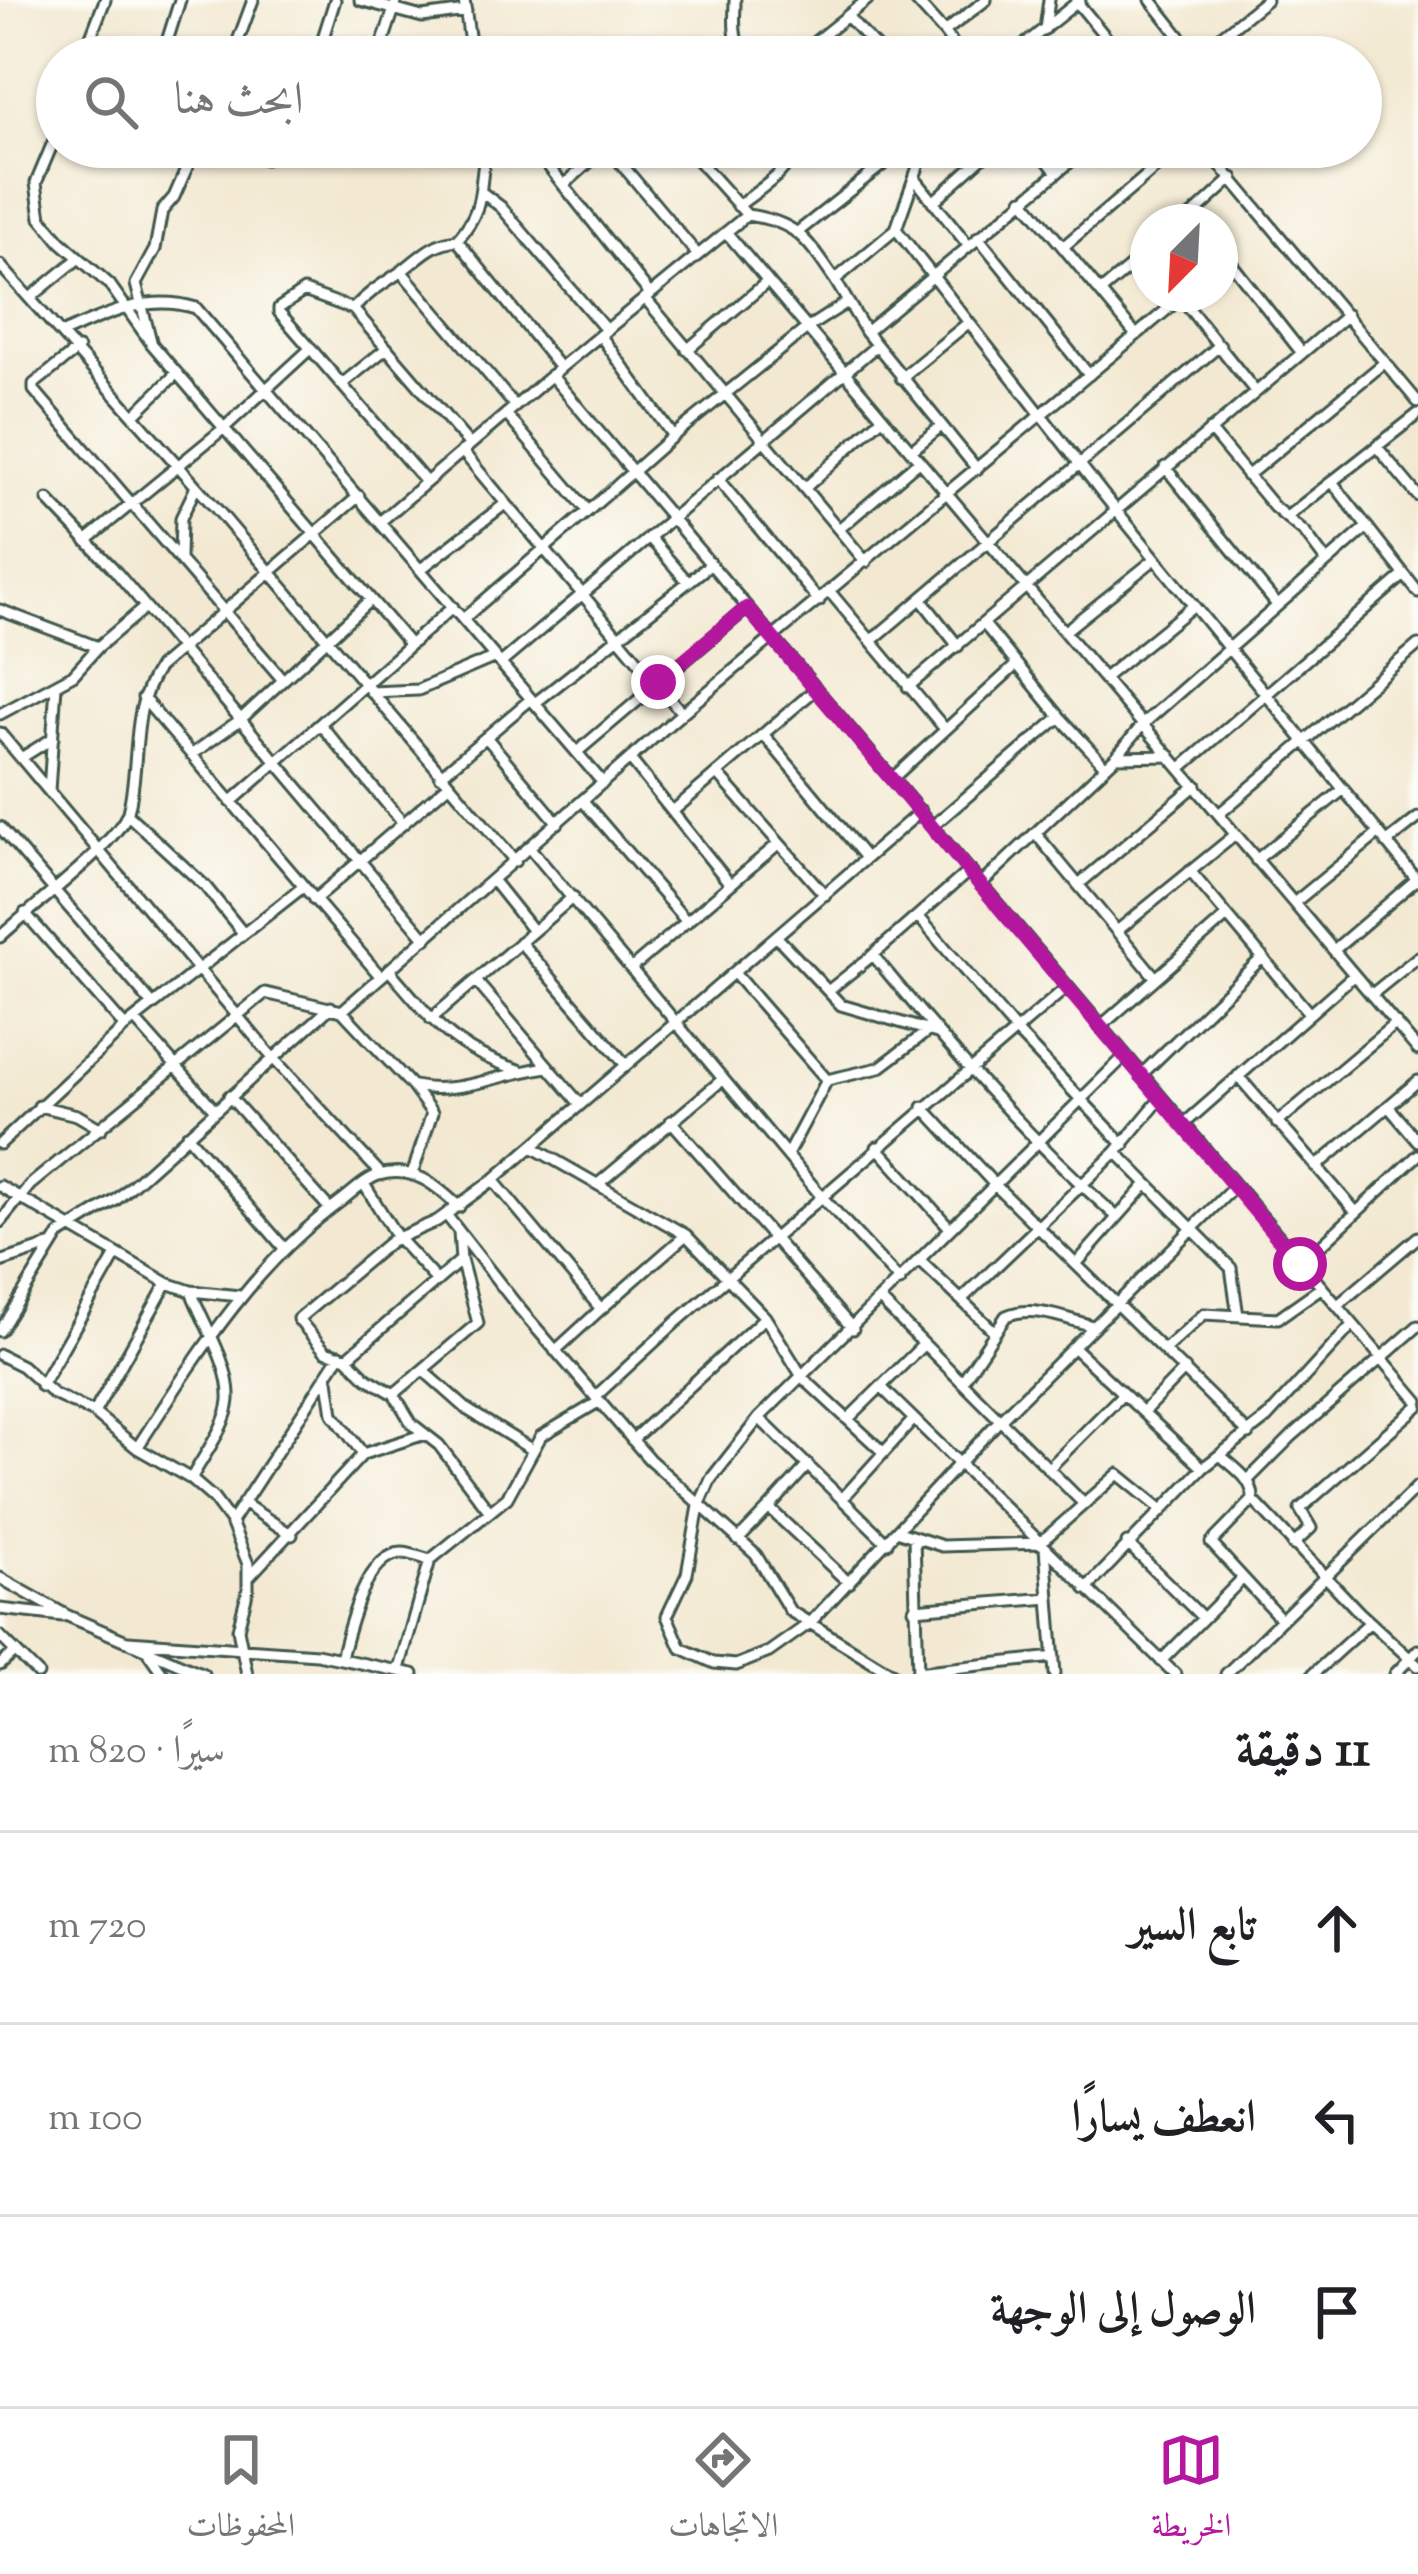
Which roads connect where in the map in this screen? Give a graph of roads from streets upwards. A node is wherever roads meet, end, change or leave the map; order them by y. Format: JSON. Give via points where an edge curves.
{"nodes":[{"id":1,"x":105,"y":0,"type":"edge"},
{"id":2,"x":180,"y":0,"type":"edge"},
{"id":3,"x":253,"y":0,"type":"edge"},
{"id":4,"x":335,"y":0,"type":"edge"},
{"id":5,"x":360,"y":0,"type":"edge"},
{"id":6,"x":735,"y":0,"type":"edge"},
{"id":7,"x":868,"y":0,"type":"edge"},
{"id":8,"x":915,"y":0,"type":"edge"},
{"id":9,"x":986,"y":0,"type":"edge"},
{"id":10,"x":1048,"y":0,"type":"edge"},
{"id":11,"x":1169,"y":0,"type":"edge"},
{"id":12,"x":1266,"y":0,"type":"edge"},
{"id":13,"x":1078,"y":1,"type":"edge"},
{"id":14,"x":1155,"y":4,"type":"edge"},
{"id":15,"x":395,"y":5,"type":"edge"},
{"id":16,"x":465,"y":6,"type":"edge"},
{"id":17,"x":848,"y":17,"type":"junction"},
{"id":18,"x":1045,"y":29,"type":"junction"},
{"id":19,"x":944,"y":32,"type":"junction"},
{"id":20,"x":1226,"y":32,"type":"junction"},
{"id":21,"x":91,"y":36,"type":"edge"},
{"id":22,"x":169,"y":36,"type":"edge"},
{"id":23,"x":240,"y":36,"type":"edge"},
{"id":24,"x":324,"y":36,"type":"edge"},
{"id":25,"x":385,"y":36,"type":"edge"},
{"id":26,"x":469,"y":36,"type":"edge"},
{"id":27,"x":735,"y":36,"type":"edge"},
{"id":28,"x":825,"y":36,"type":"edge"},
{"id":29,"x":866,"y":36,"type":"edge"},
{"id":30,"x":947,"y":36,"type":"edge"},
{"id":31,"x":1036,"y":36,"type":"edge"},
{"id":32,"x":1106,"y":36,"type":"edge"},
{"id":33,"x":1179,"y":36,"type":"edge"},
{"id":34,"x":1221,"y":36,"type":"edge"},
{"id":35,"x":1225,"y":36,"type":"edge"},
{"id":36,"x":42,"y":168,"type":"edge"},
{"id":37,"x":187,"y":168,"type":"edge"},
{"id":38,"x":483,"y":168,"type":"edge"},
{"id":39,"x":550,"y":168,"type":"edge"},
{"id":40,"x":583,"y":168,"type":"edge"},
{"id":41,"x":624,"y":168,"type":"edge"},
{"id":42,"x":705,"y":168,"type":"edge"},
{"id":43,"x":784,"y":168,"type":"edge"},
{"id":44,"x":875,"y":168,"type":"edge"},
{"id":45,"x":919,"y":168,"type":"edge"},
{"id":46,"x":971,"y":168,"type":"edge"},
{"id":47,"x":1055,"y":168,"type":"edge"},
{"id":48,"x":1063,"y":168,"type":"edge"},
{"id":49,"x":1155,"y":168,"type":"edge"},
{"id":50,"x":1224,"y":168,"type":"edge"},
{"id":51,"x":1058,"y":172,"type":"junction"},
{"id":52,"x":1233,"y":178,"type":"junction"},
{"id":53,"x":916,"y":180,"type":"junction"},
{"id":54,"x":564,"y":185,"type":"junction"},
{"id":55,"x":484,"y":194,"type":"junction"},
{"id":56,"x":1023,"y":199,"type":"junction"},
{"id":57,"x":933,"y":202,"type":"junction"},
{"id":58,"x":1208,"y":204,"type":"edge"},
{"id":59,"x":738,"y":206,"type":"junction"},
{"id":60,"x":747,"y":215,"type":"junction"},
{"id":61,"x":896,"y":230,"type":"junction"},
{"id":62,"x":726,"y":232,"type":"junction"},
{"id":63,"x":799,"y":232,"type":"junction"},
{"id":64,"x":978,"y":237,"type":"junction"},
{"id":65,"x":458,"y":240,"type":"junction"},
{"id":66,"x":968,"y":245,"type":"junction"},
{"id":67,"x":1063,"y":247,"type":"junction"},
{"id":68,"x":697,"y":254,"type":"junction"},
{"id":69,"x":79,"y":258,"type":"junction"},
{"id":70,"x":0,"y":265,"type":"edge"},
{"id":71,"x":1130,"y":267,"type":"edge"},
{"id":72,"x":401,"y":272,"type":"junction"},
{"id":73,"x":1238,"y":272,"type":"edge"},
{"id":74,"x":930,"y":276,"type":"junction"},
{"id":75,"x":835,"y":280,"type":"junction"},
{"id":76,"x":767,"y":282,"type":"junction"},
{"id":77,"x":136,"y":284,"type":"junction"},
{"id":78,"x":110,"y":285,"type":"junction"},
{"id":79,"x":1100,"y":292,"type":"junction"},
{"id":80,"x":647,"y":296,"type":"junction"},
{"id":81,"x":30,"y":298,"type":"junction"},
{"id":82,"x":144,"y":303,"type":"junction"},
{"id":83,"x":846,"y":303,"type":"junction"},
{"id":84,"x":124,"y":306,"type":"junction"},
{"id":85,"x":353,"y":310,"type":"junction"},
{"id":86,"x":1162,"y":312,"type":"edge"},
{"id":87,"x":1193,"y":312,"type":"edge"},
{"id":88,"x":1347,"y":315,"type":"junction"},
{"id":89,"x":968,"y":323,"type":"junction"},
{"id":90,"x":807,"y":328,"type":"junction"},
{"id":91,"x":603,"y":332,"type":"junction"},
{"id":92,"x":866,"y":332,"type":"junction"},
{"id":93,"x":63,"y":333,"type":"junction"},
{"id":94,"x":1136,"y":335,"type":"junction"},
{"id":95,"x":151,"y":343,"type":"junction"},
{"id":96,"x":1220,"y":345,"type":"junction"},
{"id":97,"x":876,"y":346,"type":"junction"},
{"id":98,"x":387,"y":348,"type":"junction"},
{"id":99,"x":77,"y":349,"type":"junction"},
{"id":100,"x":310,"y":349,"type":"junction"},
{"id":101,"x":687,"y":350,"type":"junction"},
{"id":102,"x":1302,"y":353,"type":"junction"},
{"id":103,"x":1384,"y":362,"type":"junction"},
{"id":104,"x":555,"y":371,"type":"junction"},
{"id":105,"x":176,"y":373,"type":"junction"},
{"id":106,"x":844,"y":373,"type":"junction"},
{"id":107,"x":1089,"y":375,"type":"junction"},
{"id":108,"x":902,"y":378,"type":"junction"},
{"id":109,"x":342,"y":384,"type":"junction"},
{"id":110,"x":268,"y":389,"type":"junction"},
{"id":111,"x":1256,"y":391,"type":"junction"},
{"id":112,"x":724,"y":395,"type":"junction"},
{"id":113,"x":1418,"y":402,"type":"edge"},
{"id":114,"x":510,"y":410,"type":"junction"},
{"id":115,"x":1042,"y":414,"type":"junction"},
{"id":116,"x":1418,"y":414,"type":"edge"},
{"id":117,"x":134,"y":415,"type":"junction"},
{"id":118,"x":882,"y":418,"type":"junction"},
{"id":119,"x":941,"y":425,"type":"junction"},
{"id":120,"x":223,"y":429,"type":"junction"},
{"id":121,"x":1210,"y":430,"type":"junction"},
{"id":122,"x":674,"y":436,"type":"junction"},
{"id":123,"x":764,"y":440,"type":"junction"},
{"id":124,"x":1377,"y":447,"type":"junction"},
{"id":125,"x":466,"y":448,"type":"junction"},
{"id":126,"x":911,"y":451,"type":"junction"},
{"id":127,"x":919,"y":461,"type":"junction"},
{"id":128,"x":1079,"y":463,"type":"junction"},
{"id":129,"x":178,"y":465,"type":"junction"},
{"id":130,"x":1165,"y":467,"type":"junction"},
{"id":131,"x":976,"y":469,"type":"junction"},
{"id":132,"x":632,"y":470,"type":"junction"},
{"id":133,"x":1247,"y":476,"type":"junction"},
{"id":134,"x":718,"y":479,"type":"junction"},
{"id":135,"x":426,"y":482,"type":"junction"},
{"id":136,"x":1333,"y":483,"type":"junction"},
{"id":137,"x":196,"y":487,"type":"junction"},
{"id":138,"x":805,"y":488,"type":"junction"},
{"id":139,"x":947,"y":493,"type":"junction"},
{"id":140,"x":359,"y":496,"type":"junction"},
{"id":141,"x":1418,"y":496,"type":"edge"},
{"id":142,"x":48,"y":500,"type":"dead end"},
{"id":143,"x":505,"y":504,"type":"junction"},
{"id":144,"x":134,"y":505,"type":"junction"},
{"id":145,"x":1115,"y":509,"type":"junction"},
{"id":146,"x":588,"y":511,"type":"junction"},
{"id":147,"x":1288,"y":516,"type":"junction"},
{"id":148,"x":671,"y":517,"type":"junction"},
{"id":149,"x":381,"y":521,"type":"junction"},
{"id":150,"x":1366,"y":528,"type":"junction"},
{"id":151,"x":839,"y":529,"type":"junction"},
{"id":152,"x":313,"y":536,"type":"junction"},
{"id":153,"x":649,"y":537,"type":"junction"},
{"id":154,"x":989,"y":540,"type":"junction"},
{"id":155,"x":86,"y":541,"type":"junction"},
{"id":156,"x":545,"y":549,"type":"junction"},
{"id":157,"x":180,"y":558,"type":"junction"},
{"id":158,"x":1155,"y":559,"type":"junction"},
{"id":159,"x":1326,"y":561,"type":"junction"},
{"id":160,"x":866,"y":562,"type":"junction"},
{"id":161,"x":711,"y":564,"type":"junction"},
{"id":162,"x":421,"y":569,"type":"junction"},
{"id":163,"x":268,"y":572,"type":"junction"},
{"id":164,"x":1403,"y":575,"type":"junction"},
{"id":165,"x":687,"y":581,"type":"junction"},
{"id":166,"x":1028,"y":586,"type":"junction"},
{"id":167,"x":830,"y":592,"type":"junction"},
{"id":168,"x":1418,"y":592,"type":"edge"},
{"id":169,"x":581,"y":594,"type":"junction"},
{"id":170,"x":921,"y":599,"type":"junction"},
{"id":171,"x":370,"y":601,"type":"junction"},
{"id":172,"x":819,"y":601,"type":"junction"},
{"id":173,"x":1277,"y":605,"type":"junction"},
{"id":174,"x":1192,"y":606,"type":"junction"},
{"id":175,"x":453,"y":607,"type":"junction"},
{"id":176,"x":144,"y":608,"type":"junction"},
{"id":177,"x":747,"y":608,"type":"junction"},
{"id":178,"x":0,"y":610,"type":"edge"},
{"id":179,"x":222,"y":611,"type":"junction"},
{"id":180,"x":464,"y":619,"type":"junction"},
{"id":181,"x":984,"y":624,"type":"junction"},
{"id":182,"x":1065,"y":631,"type":"junction"},
{"id":183,"x":774,"y":638,"type":"junction"},
{"id":184,"x":621,"y":639,"type":"junction"},
{"id":185,"x":326,"y":640,"type":"junction"},
{"id":186,"x":871,"y":641,"type":"junction"},
{"id":187,"x":409,"y":644,"type":"junction"},
{"id":188,"x":1418,"y":645,"type":"edge"},
{"id":189,"x":958,"y":646,"type":"junction"},
{"id":190,"x":98,"y":647,"type":"junction"},
{"id":191,"x":179,"y":649,"type":"junction"},
{"id":192,"x":1229,"y":650,"type":"junction"},
{"id":193,"x":498,"y":660,"type":"junction"},
{"id":194,"x":1016,"y":665,"type":"junction"},
{"id":195,"x":1104,"y":678,"type":"junction"},
{"id":196,"x":284,"y":680,"type":"junction"},
{"id":197,"x":658,"y":682,"type":"junction"},
{"id":198,"x":56,"y":686,"type":"junction"},
{"id":199,"x":908,"y":687,"type":"junction"},
{"id":200,"x":368,"y":689,"type":"junction"},
{"id":201,"x":817,"y":689,"type":"junction"},
{"id":202,"x":1268,"y":696,"type":"junction"},
{"id":203,"x":142,"y":698,"type":"junction"},
{"id":204,"x":533,"y":701,"type":"junction"},
{"id":205,"x":682,"y":713,"type":"junction"},
{"id":206,"x":0,"y":714,"type":"edge"},
{"id":207,"x":1060,"y":717,"type":"junction"},
{"id":208,"x":239,"y":720,"type":"junction"},
{"id":209,"x":320,"y":724,"type":"junction"},
{"id":210,"x":1143,"y":724,"type":"junction"},
{"id":211,"x":945,"y":730,"type":"junction"},
{"id":212,"x":0,"y":733,"type":"edge"},
{"id":213,"x":764,"y":734,"type":"junction"},
{"id":214,"x":486,"y":737,"type":"junction"},
{"id":215,"x":53,"y":738,"type":"junction"},
{"id":216,"x":1305,"y":741,"type":"junction"},
{"id":217,"x":577,"y":752,"type":"junction"},
{"id":218,"x":191,"y":755,"type":"junction"},
{"id":219,"x":1170,"y":756,"type":"junction"},
{"id":220,"x":1116,"y":757,"type":"junction"},
{"id":221,"x":21,"y":758,"type":"junction"},
{"id":222,"x":630,"y":759,"type":"junction"},
{"id":223,"x":276,"y":762,"type":"junction"},
{"id":224,"x":1106,"y":766,"type":"junction"},
{"id":225,"x":1181,"y":768,"type":"junction"},
{"id":226,"x":717,"y":773,"type":"junction"},
{"id":227,"x":894,"y":777,"type":"junction"},
{"id":228,"x":443,"y":781,"type":"junction"},
{"id":229,"x":603,"y":783,"type":"junction"},
{"id":230,"x":1196,"y":785,"type":"junction"},
{"id":231,"x":1344,"y":789,"type":"junction"},
{"id":232,"x":50,"y":791,"type":"junction"},
{"id":233,"x":583,"y":800,"type":"junction"},
{"id":234,"x":231,"y":802,"type":"junction"},
{"id":235,"x":673,"y":811,"type":"junction"},
{"id":236,"x":921,"y":811,"type":"junction"},
{"id":237,"x":127,"y":814,"type":"junction"},
{"id":238,"x":1219,"y":814,"type":"junction"},
{"id":239,"x":1418,"y":818,"type":"edge"},
{"id":240,"x":402,"y":822,"type":"junction"},
{"id":241,"x":558,"y":823,"type":"junction"},
{"id":242,"x":934,"y":825,"type":"junction"},
{"id":243,"x":0,"y":827,"type":"edge"},
{"id":244,"x":1036,"y":834,"type":"junction"},
{"id":245,"x":1235,"y":835,"type":"junction"},
{"id":246,"x":1382,"y":838,"type":"junction"},
{"id":247,"x":778,"y":844,"type":"junction"},
{"id":248,"x":530,"y":848,"type":"junction"},
{"id":249,"x":98,"y":849,"type":"junction"},
{"id":250,"x":866,"y":858,"type":"junction"},
{"id":251,"x":1256,"y":860,"type":"junction"},
{"id":252,"x":357,"y":861,"type":"junction"},
{"id":253,"x":514,"y":861,"type":"junction"},
{"id":254,"x":970,"y":870,"type":"junction"},
{"id":255,"x":1190,"y":871,"type":"junction"},
{"id":256,"x":493,"y":880,"type":"junction"},
{"id":257,"x":1418,"y":880,"type":"edge"},
{"id":258,"x":730,"y":884,"type":"junction"},
{"id":259,"x":981,"y":884,"type":"junction"},
{"id":260,"x":1078,"y":884,"type":"junction"},
{"id":261,"x":303,"y":887,"type":"junction"},
{"id":262,"x":55,"y":888,"type":"junction"},
{"id":263,"x":825,"y":895,"type":"junction"},
{"id":264,"x":573,"y":897,"type":"junction"},
{"id":265,"x":314,"y":900,"type":"junction"},
{"id":266,"x":1294,"y":903,"type":"junction"},
{"id":267,"x":25,"y":913,"type":"junction"},
{"id":268,"x":918,"y":916,"type":"junction"},
{"id":269,"x":1227,"y":916,"type":"junction"},
{"id":270,"x":0,"y":918,"type":"edge"},
{"id":271,"x":687,"y":922,"type":"junction"},
{"id":272,"x":532,"y":931,"type":"junction"},
{"id":273,"x":1117,"y":931,"type":"junction"},
{"id":274,"x":4,"y":933,"type":"edge"},
{"id":275,"x":243,"y":933,"type":"junction"},
{"id":276,"x":776,"y":936,"type":"junction"},
{"id":277,"x":426,"y":939,"type":"junction"},
{"id":278,"x":520,"y":942,"type":"junction"},
{"id":279,"x":1334,"y":950,"type":"junction"},
{"id":280,"x":874,"y":955,"type":"junction"},
{"id":281,"x":1263,"y":957,"type":"junction"},
{"id":282,"x":1418,"y":957,"type":"edge"},
{"id":283,"x":198,"y":968,"type":"junction"},
{"id":284,"x":632,"y":968,"type":"junction"},
{"id":285,"x":385,"y":973,"type":"junction"},
{"id":286,"x":734,"y":973,"type":"junction"},
{"id":287,"x":1354,"y":975,"type":"junction"},
{"id":288,"x":1155,"y":977,"type":"junction"},
{"id":289,"x":476,"y":981,"type":"junction"},
{"id":290,"x":1067,"y":987,"type":"junction"},
{"id":291,"x":828,"y":991,"type":"junction"},
{"id":292,"x":1371,"y":995,"type":"junction"},
{"id":293,"x":153,"y":1005,"type":"junction"},
{"id":294,"x":336,"y":1009,"type":"junction"},
{"id":295,"x":237,"y":1012,"type":"junction"},
{"id":296,"x":1308,"y":1012,"type":"junction"},
{"id":297,"x":431,"y":1019,"type":"junction"},
{"id":298,"x":677,"y":1022,"type":"junction"},
{"id":299,"x":1396,"y":1023,"type":"junction"},
{"id":300,"x":130,"y":1024,"type":"junction"},
{"id":301,"x":1100,"y":1027,"type":"junction"},
{"id":302,"x":933,"y":1031,"type":"junction"},
{"id":303,"x":1017,"y":1032,"type":"junction"},
{"id":304,"x":1416,"y":1041,"type":"edge"},
{"id":305,"x":1125,"y":1056,"type":"junction"},
{"id":306,"x":272,"y":1057,"type":"junction"},
{"id":307,"x":173,"y":1065,"type":"junction"},
{"id":308,"x":626,"y":1065,"type":"junction"},
{"id":309,"x":549,"y":1067,"type":"junction"},
{"id":310,"x":519,"y":1070,"type":"junction"},
{"id":311,"x":970,"y":1070,"type":"junction"},
{"id":312,"x":1141,"y":1075,"type":"junction"},
{"id":313,"x":1238,"y":1076,"type":"junction"},
{"id":314,"x":722,"y":1080,"type":"junction"},
{"id":315,"x":827,"y":1080,"type":"junction"},
{"id":316,"x":1418,"y":1081,"type":"edge"},
{"id":317,"x":412,"y":1086,"type":"junction"},
{"id":318,"x":229,"y":1096,"type":"junction"},
{"id":319,"x":1161,"y":1098,"type":"junction"},
{"id":320,"x":1078,"y":1100,"type":"junction"},
{"id":321,"x":580,"y":1104,"type":"junction"},
{"id":322,"x":39,"y":1106,"type":"junction"},
{"id":323,"x":1388,"y":1106,"type":"junction"},
{"id":324,"x":923,"y":1107,"type":"junction"},
{"id":325,"x":214,"y":1109,"type":"junction"},
{"id":326,"x":671,"y":1121,"type":"junction"},
{"id":327,"x":1277,"y":1123,"type":"junction"},
{"id":328,"x":1184,"y":1124,"type":"junction"},
{"id":329,"x":100,"y":1130,"type":"junction"},
{"id":330,"x":187,"y":1135,"type":"junction"},
{"id":331,"x":1418,"y":1141,"type":"edge"},
{"id":332,"x":1037,"y":1142,"type":"junction"},
{"id":333,"x":0,"y":1144,"type":"edge"},
{"id":334,"x":878,"y":1147,"type":"junction"},
{"id":335,"x":532,"y":1148,"type":"junction"},
{"id":336,"x":1120,"y":1148,"type":"junction"},
{"id":337,"x":787,"y":1155,"type":"junction"},
{"id":338,"x":1418,"y":1155,"type":"edge"},
{"id":339,"x":1316,"y":1167,"type":"junction"},
{"id":340,"x":380,"y":1174,"type":"junction"},
{"id":341,"x":412,"y":1174,"type":"junction"},
{"id":342,"x":493,"y":1180,"type":"junction"},
{"id":343,"x":364,"y":1184,"type":"junction"},
{"id":344,"x":598,"y":1184,"type":"junction"},
{"id":345,"x":1148,"y":1184,"type":"junction"},
{"id":346,"x":995,"y":1185,"type":"junction"},
{"id":347,"x":0,"y":1186,"type":"edge"},
{"id":348,"x":1082,"y":1186,"type":"junction"},
{"id":349,"x":1235,"y":1186,"type":"junction"},
{"id":350,"x":17,"y":1196,"type":"junction"},
{"id":351,"x":822,"y":1197,"type":"junction"},
{"id":352,"x":459,"y":1207,"type":"junction"},
{"id":353,"x":330,"y":1210,"type":"junction"},
{"id":354,"x":1355,"y":1210,"type":"junction"},
{"id":355,"x":446,"y":1216,"type":"junction"},
{"id":356,"x":1118,"y":1217,"type":"junction"},
{"id":357,"x":0,"y":1222,"type":"edge"},
{"id":358,"x":1040,"y":1226,"type":"junction"},
{"id":359,"x":1194,"y":1226,"type":"junction"},
{"id":360,"x":70,"y":1228,"type":"junction"},
{"id":361,"x":950,"y":1228,"type":"junction"},
{"id":362,"x":459,"y":1232,"type":"junction"},
{"id":363,"x":686,"y":1235,"type":"junction"},
{"id":364,"x":1418,"y":1237,"type":"edge"},
{"id":365,"x":397,"y":1238,"type":"junction"},
{"id":366,"x":773,"y":1238,"type":"junction"},
{"id":367,"x":50,"y":1246,"type":"junction"},
{"id":368,"x":284,"y":1249,"type":"junction"},
{"id":369,"x":116,"y":1255,"type":"junction"},
{"id":370,"x":461,"y":1260,"type":"junction"},
{"id":371,"x":920,"y":1261,"type":"junction"},
{"id":372,"x":0,"y":1262,"type":"edge"},
{"id":373,"x":1077,"y":1263,"type":"junction"},
{"id":374,"x":1300,"y":1264,"type":"junction"},
{"id":375,"x":728,"y":1277,"type":"junction"},
{"id":376,"x":437,"y":1281,"type":"junction"},
{"id":377,"x":900,"y":1282,"type":"junction"},
{"id":378,"x":167,"y":1283,"type":"junction"},
{"id":379,"x":1322,"y":1287,"type":"junction"},
{"id":380,"x":191,"y":1292,"type":"junction"},
{"id":381,"x":240,"y":1296,"type":"junction"},
{"id":382,"x":962,"y":1299,"type":"junction"},
{"id":383,"x":881,"y":1301,"type":"junction"},
{"id":384,"x":1116,"y":1302,"type":"junction"},
{"id":385,"x":1337,"y":1306,"type":"junction"},
{"id":386,"x":601,"y":1309,"type":"junction"},
{"id":387,"x":1238,"y":1316,"type":"junction"},
{"id":388,"x":765,"y":1317,"type":"junction"},
{"id":389,"x":1353,"y":1324,"type":"junction"},
{"id":390,"x":1093,"y":1326,"type":"junction"},
{"id":391,"x":1418,"y":1326,"type":"edge"},
{"id":392,"x":853,"y":1329,"type":"junction"},
{"id":393,"x":0,"y":1331,"type":"edge"},
{"id":394,"x":995,"y":1332,"type":"junction"},
{"id":395,"x":210,"y":1336,"type":"junction"},
{"id":396,"x":923,"y":1345,"type":"junction"},
{"id":397,"x":1073,"y":1347,"type":"junction"},
{"id":398,"x":1165,"y":1349,"type":"junction"},
{"id":399,"x":555,"y":1351,"type":"junction"},
{"id":400,"x":0,"y":1355,"type":"edge"},
{"id":401,"x":343,"y":1356,"type":"junction"},
{"id":402,"x":1381,"y":1358,"type":"junction"},
{"id":403,"x":1185,"y":1369,"type":"junction"},
{"id":404,"x":424,"y":1371,"type":"junction"},
{"id":405,"x":328,"y":1376,"type":"junction"},
{"id":406,"x":803,"y":1378,"type":"junction"},
{"id":407,"x":962,"y":1382,"type":"junction"},
{"id":408,"x":41,"y":1386,"type":"junction"},
{"id":409,"x":881,"y":1388,"type":"junction"},
{"id":410,"x":394,"y":1394,"type":"junction"},
{"id":411,"x":1123,"y":1394,"type":"junction"},
{"id":412,"x":598,"y":1398,"type":"junction"},
{"id":413,"x":1418,"y":1403,"type":"edge"},
{"id":414,"x":1143,"y":1412,"type":"junction"},
{"id":415,"x":94,"y":1413,"type":"junction"},
{"id":416,"x":759,"y":1418,"type":"junction"},
{"id":417,"x":914,"y":1419,"type":"junction"},
{"id":418,"x":848,"y":1420,"type":"junction"},
{"id":419,"x":1000,"y":1420,"type":"junction"},
{"id":420,"x":424,"y":1434,"type":"junction"},
{"id":421,"x":1249,"y":1434,"type":"junction"},
{"id":422,"x":632,"y":1440,"type":"junction"},
{"id":423,"x":137,"y":1448,"type":"junction"},
{"id":424,"x":531,"y":1449,"type":"junction"},
{"id":425,"x":883,"y":1452,"type":"junction"},
{"id":426,"x":363,"y":1454,"type":"junction"},
{"id":427,"x":1220,"y":1455,"type":"junction"},
{"id":428,"x":808,"y":1465,"type":"junction"},
{"id":429,"x":959,"y":1465,"type":"junction"},
{"id":430,"x":1203,"y":1468,"type":"junction"},
{"id":431,"x":1048,"y":1469,"type":"junction"},
{"id":432,"x":191,"y":1479,"type":"junction"},
{"id":433,"x":1248,"y":1480,"type":"junction"},
{"id":434,"x":1413,"y":1491,"type":"edge"},
{"id":435,"x":842,"y":1498,"type":"junction"},
{"id":436,"x":1252,"y":1500,"type":"junction"},
{"id":437,"x":243,"y":1503,"type":"junction"},
{"id":438,"x":1084,"y":1504,"type":"junction"},
{"id":439,"x":699,"y":1506,"type":"junction"},
{"id":440,"x":1418,"y":1506,"type":"edge"},
{"id":441,"x":770,"y":1508,"type":"junction"},
{"id":442,"x":1161,"y":1509,"type":"junction"},
{"id":443,"x":490,"y":1512,"type":"junction"},
{"id":444,"x":231,"y":1522,"type":"junction"},
{"id":445,"x":899,"y":1532,"type":"junction"},
{"id":446,"x":292,"y":1534,"type":"junction"},
{"id":447,"x":914,"y":1538,"type":"junction"},
{"id":448,"x":738,"y":1540,"type":"junction"},
{"id":449,"x":887,"y":1543,"type":"junction"},
{"id":450,"x":1127,"y":1543,"type":"junction"},
{"id":451,"x":1293,"y":1545,"type":"junction"},
{"id":452,"x":1043,"y":1546,"type":"junction"},
{"id":453,"x":430,"y":1560,"type":"junction"},
{"id":454,"x":249,"y":1577,"type":"junction"},
{"id":455,"x":1325,"y":1577,"type":"junction"},
{"id":456,"x":0,"y":1578,"type":"edge"},
{"id":457,"x":1242,"y":1579,"type":"junction"},
{"id":458,"x":849,"y":1583,"type":"junction"},
{"id":459,"x":1086,"y":1588,"type":"junction"},
{"id":460,"x":1048,"y":1598,"type":"junction"},
{"id":461,"x":0,"y":1609,"type":"edge"},
{"id":462,"x":914,"y":1609,"type":"junction"},
{"id":463,"x":68,"y":1616,"type":"junction"},
{"id":464,"x":1203,"y":1618,"type":"junction"},
{"id":465,"x":1281,"y":1619,"type":"junction"},
{"id":466,"x":1370,"y":1622,"type":"junction"},
{"id":467,"x":810,"y":1623,"type":"junction"},
{"id":468,"x":0,"y":1636,"type":"edge"},
{"id":469,"x":128,"y":1641,"type":"junction"},
{"id":470,"x":240,"y":1649,"type":"junction"},
{"id":471,"x":147,"y":1651,"type":"junction"},
{"id":472,"x":14,"y":1653,"type":"junction"},
{"id":473,"x":1054,"y":1657,"type":"junction"},
{"id":474,"x":340,"y":1658,"type":"junction"},
{"id":475,"x":1415,"y":1658,"type":"edge"},
{"id":476,"x":1161,"y":1660,"type":"junction"},
{"id":477,"x":0,"y":1665,"type":"edge"},
{"id":478,"x":399,"y":1669,"type":"junction"},
{"id":479,"x":376,"y":1670,"type":"edge"},
{"id":480,"x":918,"y":1673,"type":"edge"},
{"id":481,"x":38,"y":1674,"type":"edge"},
{"id":482,"x":164,"y":1674,"type":"edge"},
{"id":483,"x":203,"y":1674,"type":"edge"},
{"id":484,"x":248,"y":1674,"type":"edge"},
{"id":485,"x":413,"y":1674,"type":"edge"},
{"id":486,"x":893,"y":1674,"type":"edge"},
{"id":487,"x":1055,"y":1674,"type":"edge"},
{"id":488,"x":1174,"y":1674,"type":"edge"},
{"id":489,"x":1226,"y":1674,"type":"edge"},
{"id":490,"x":1313,"y":1674,"type":"edge"},
{"id":491,"x":1395,"y":1674,"type":"edge"}],
"edges":[{"from":1,"to":21,"type":"street"},
{"from":2,"to":22,"type":"street"},
{"from":3,"to":23,"type":"street"},
{"from":4,"to":24,"type":"street"},
{"from":5,"to":15,"type":"street"},
{"from":6,"to":27,"type":"street"},
{"from":7,"to":17,"type":"street"},
{"from":8,"to":19,"type":"street"},
{"from":9,"to":19,"type":"street"},
{"from":10,"to":18,"type":"street"},
{"from":11,"to":14,"type":"street"},
{"from":12,"to":20,"type":"street"},
{"from":13,"to":18,"type":"street"},
{"from":13,"to":32,"type":"street"},
{"from":14,"to":33,"type":"street"},
{"from":15,"to":16,"type":"street","via":[[422,17]]},
{"from":15,"to":25,"type":"street"},
{"from":16,"to":26,"type":"street"},
{"from":17,"to":28,"type":"street"},
{"from":17,"to":29,"type":"street"},
{"from":18,"to":31,"type":"street"},
{"from":19,"to":30,"type":"street"},
{"from":20,"to":34,"type":"street"},
{"from":20,"to":35,"type":"street"},
{"from":36,"to":69,"type":"street","via":[[37,206]]},
{"from":37,"to":77,"type":"street"},
{"from":38,"to":55,"type":"street"},
{"from":39,"to":54,"type":"street"},
{"from":40,"to":54,"type":"street"},
{"from":41,"to":68,"type":"street"},
{"from":42,"to":59,"type":"street"},
{"from":43,"to":59,"type":"street"},
{"from":44,"to":63,"type":"street"},
{"from":45,"to":53,"type":"street"},
{"from":46,"to":57,"type":"street"},
{"from":47,"to":51,"type":"street"},
{"from":48,"to":51,"type":"street"},
{"from":49,"to":67,"type":"street"},
{"from":50,"to":52,"type":"street"},
{"from":51,"to":56,"type":"street"},
{"from":52,"to":58,"type":"street"},
{"from":52,"to":88,"type":"street"},
{"from":53,"to":57,"type":"street"},
{"from":53,"to":61,"type":"street"},
{"from":54,"to":80,"type":"street"},
{"from":55,"to":65,"type":"street"},
{"from":55,"to":91,"type":"street"},
{"from":56,"to":64,"type":"street"},
{"from":56,"to":67,"type":"street"},
{"from":57,"to":66,"type":"street"},
{"from":59,"to":60,"type":"street"},
{"from":60,"to":62,"type":"street"},
{"from":60,"to":63,"type":"street"},
{"from":61,"to":74,"type":"street"},
{"from":61,"to":75,"type":"street"},
{"from":62,"to":68,"type":"street"},
{"from":62,"to":76,"type":"street"},
{"from":63,"to":75,"type":"street"},
{"from":64,"to":66,"type":"street"},
{"from":64,"to":107,"type":"street"},
{"from":65,"to":72,"type":"street","via":[[423,250]]},
{"from":65,"to":104,"type":"street"},
{"from":66,"to":74,"type":"street"},
{"from":67,"to":79,"type":"street"},
{"from":68,"to":80,"type":"street"},
{"from":69,"to":78,"type":"street"},
{"from":69,"to":81,"type":"street"},
{"from":70,"to":81,"type":"street"},
{"from":71,"to":79,"type":"street"},
{"from":72,"to":85,"type":"street"},
{"from":72,"to":114,"type":"street"},
{"from":73,"to":102,"type":"street"},
{"from":74,"to":89,"type":"street"},
{"from":74,"to":92,"type":"street"},
{"from":75,"to":83,"type":"street"},
{"from":76,"to":90,"type":"street"},
{"from":76,"to":101,"type":"street"},
{"from":77,"to":78,"type":"street"},
{"from":77,"to":82,"type":"street"},
{"from":78,"to":84,"type":"street"},
{"from":79,"to":94,"type":"street"},
{"from":80,"to":91,"type":"street"},
{"from":80,"to":101,"type":"street"},
{"from":81,"to":93,"type":"street"},
{"from":82,"to":84,"type":"street"},
{"from":82,"to":95,"type":"street"},
{"from":82,"to":110,"type":"street","via":[[196,308]]},
{"from":83,"to":90,"type":"street"},
{"from":83,"to":92,"type":"street"},
{"from":84,"to":93,"type":"street"},
{"from":84,"to":95,"type":"street"},
{"from":85,"to":98,"type":"street"},
{"from":85,"to":100,"type":"street","via":[[304,291],[279,308]]},
{"from":86,"to":94,"type":"street"},
{"from":87,"to":96,"type":"street"},
{"from":88,"to":102,"type":"street"},
{"from":88,"to":103,"type":"street"},
{"from":89,"to":108,"type":"street"},
{"from":89,"to":115,"type":"street"},
{"from":90,"to":106,"type":"street"},
{"from":90,"to":112,"type":"street"},
{"from":91,"to":104,"type":"street"},
{"from":91,"to":122,"type":"street"},
{"from":92,"to":97,"type":"street"},
{"from":93,"to":99,"type":"street"},
{"from":94,"to":107,"type":"street"},
{"from":95,"to":105,"type":"street"},
{"from":96,"to":111,"type":"street"},
{"from":96,"to":128,"type":"street"},
{"from":97,"to":106,"type":"street"},
{"from":97,"to":108,"type":"street"},
{"from":98,"to":109,"type":"street"},
{"from":98,"to":125,"type":"street"},
{"from":99,"to":117,"type":"street"},
{"from":99,"to":144,"type":"street","via":[[34,390]]},
{"from":100,"to":109,"type":"street"},
{"from":100,"to":110,"type":"street"},
{"from":101,"to":112,"type":"street"},
{"from":102,"to":111,"type":"street"},
{"from":103,"to":113,"type":"street"},
{"from":103,"to":133,"type":"street"},
{"from":104,"to":114,"type":"street"},
{"from":104,"to":132,"type":"street"},
{"from":105,"to":117,"type":"street"},
{"from":105,"to":120,"type":"street"},
{"from":106,"to":118,"type":"street"},
{"from":106,"to":123,"type":"street"},
{"from":107,"to":115,"type":"street"},
{"from":108,"to":119,"type":"street"},
{"from":109,"to":135,"type":"street"},
{"from":110,"to":120,"type":"street"},
{"from":110,"to":140,"type":"street"},
{"from":111,"to":121,"type":"street"},
{"from":112,"to":122,"type":"street"},
{"from":112,"to":123,"type":"street"},
{"from":114,"to":125,"type":"street"},
{"from":114,"to":146,"type":"street"},
{"from":115,"to":128,"type":"street"},
{"from":115,"to":131,"type":"street"},
{"from":116,"to":124,"type":"street"},
{"from":117,"to":129,"type":"street"},
{"from":118,"to":126,"type":"street"},
{"from":118,"to":138,"type":"street"},
{"from":119,"to":126,"type":"street"},
{"from":119,"to":131,"type":"street"},
{"from":120,"to":129,"type":"street"},
{"from":120,"to":152,"type":"street"},
{"from":121,"to":130,"type":"street"},
{"from":121,"to":133,"type":"street"},
{"from":122,"to":132,"type":"street"},
{"from":123,"to":134,"type":"street"},
{"from":123,"to":138,"type":"street"},
{"from":124,"to":136,"type":"street"},
{"from":124,"to":141,"type":"street"},
{"from":125,"to":135,"type":"street"},
{"from":125,"to":143,"type":"street"},
{"from":126,"to":127,"type":"street"},
{"from":127,"to":139,"type":"street"},
{"from":127,"to":151,"type":"street"},
{"from":128,"to":145,"type":"street"},
{"from":128,"to":154,"type":"street"},
{"from":129,"to":137,"type":"street"},
{"from":129,"to":144,"type":"street"},
{"from":130,"to":145,"type":"street"},
{"from":130,"to":173,"type":"street"},
{"from":131,"to":139,"type":"street"},
{"from":132,"to":146,"type":"street"},
{"from":132,"to":148,"type":"street"},
{"from":133,"to":147,"type":"street"},
{"from":134,"to":148,"type":"street"},
{"from":134,"to":172,"type":"street"},
{"from":135,"to":149,"type":"street"},
{"from":136,"to":147,"type":"street"},
{"from":136,"to":150,"type":"street"},
{"from":137,"to":157,"type":"street","via":[[182,518]]},
{"from":137,"to":163,"type":"street"},
{"from":138,"to":151,"type":"street"},
{"from":139,"to":154,"type":"street"},
{"from":139,"to":160,"type":"street"},
{"from":140,"to":149,"type":"street"},
{"from":140,"to":152,"type":"street"},
{"from":142,"to":155,"type":"street"},
{"from":143,"to":156,"type":"street"},
{"from":143,"to":162,"type":"street"},
{"from":144,"to":155,"type":"street"},
{"from":144,"to":157,"type":"street"},
{"from":145,"to":158,"type":"street"},
{"from":145,"to":166,"type":"street"},
{"from":146,"to":156,"type":"street"},
{"from":147,"to":159,"type":"street"},
{"from":148,"to":153,"type":"street"},
{"from":148,"to":161,"type":"street"},
{"from":149,"to":162,"type":"street"},
{"from":150,"to":159,"type":"street"},
{"from":150,"to":164,"type":"street"},
{"from":151,"to":160,"type":"street"},
{"from":152,"to":163,"type":"street"},
{"from":152,"to":171,"type":"street"},
{"from":153,"to":165,"type":"street"},
{"from":153,"to":169,"type":"street"},
{"from":154,"to":166,"type":"street"},
{"from":154,"to":170,"type":"street"},
{"from":155,"to":176,"type":"street"},
{"from":156,"to":169,"type":"street"},
{"from":156,"to":180,"type":"street"},
{"from":157,"to":179,"type":"street"},
{"from":158,"to":174,"type":"street"},
{"from":158,"to":182,"type":"street"},
{"from":159,"to":173,"type":"street"},
{"from":160,"to":167,"type":"street"},
{"from":161,"to":165,"type":"street"},
{"from":161,"to":177,"type":"street"},
{"from":162,"to":175,"type":"street"},
{"from":163,"to":179,"type":"street"},
{"from":163,"to":185,"type":"street"},
{"from":164,"to":168,"type":"street"},
{"from":164,"to":202,"type":"street"},
{"from":165,"to":184,"type":"street"},
{"from":166,"to":181,"type":"street"},
{"from":166,"to":182,"type":"street"},
{"from":167,"to":172,"type":"street"},
{"from":167,"to":186,"type":"street"},
{"from":169,"to":184,"type":"street"},
{"from":169,"to":193,"type":"street"},
{"from":170,"to":186,"type":"street"},
{"from":170,"to":189,"type":"street"},
{"from":171,"to":185,"type":"street"},
{"from":171,"to":187,"type":"street"},
{"from":172,"to":183,"type":"street"},
{"from":173,"to":192,"type":"street"},
{"from":174,"to":192,"type":"street"},
{"from":174,"to":195,"type":"street"},
{"from":175,"to":180,"type":"street"},
{"from":175,"to":187,"type":"street"},
{"from":176,"to":190,"type":"street"},
{"from":176,"to":191,"type":"street"},
{"from":177,"to":183,"type":"street"},
{"from":177,"to":197,"type":"street"},
{"from":178,"to":190,"type":"street"},
{"from":179,"to":191,"type":"street"},
{"from":179,"to":196,"type":"street"},
{"from":180,"to":193,"type":"street"},
{"from":181,"to":189,"type":"street"},
{"from":181,"to":194,"type":"street"},
{"from":182,"to":195,"type":"street"},
{"from":183,"to":201,"type":"street"},
{"from":183,"to":205,"type":"street"},
{"from":184,"to":197,"type":"street"},
{"from":184,"to":204,"type":"street"},
{"from":185,"to":196,"type":"street"},
{"from":185,"to":200,"type":"street"},
{"from":186,"to":199,"type":"street"},
{"from":187,"to":200,"type":"street"},
{"from":188,"to":216,"type":"street"},
{"from":189,"to":199,"type":"street"},
{"from":190,"to":198,"type":"street"},
{"from":191,"to":203,"type":"street"},
{"from":191,"to":208,"type":"street"},
{"from":192,"to":202,"type":"street"},
{"from":192,"to":210,"type":"street"},
{"from":193,"to":200,"type":"street","via":[[418,690]]},
{"from":193,"to":204,"type":"street"},
{"from":194,"to":207,"type":"street"},
{"from":194,"to":211,"type":"street"},
{"from":195,"to":210,"type":"street"},
{"from":196,"to":208,"type":"street"},
{"from":197,"to":205,"type":"street"},
{"from":197,"to":217,"type":"street"},
{"from":198,"to":206,"type":"street"},
{"from":198,"to":215,"type":"street"},
{"from":199,"to":211,"type":"street"},
{"from":200,"to":209,"type":"street"},
{"from":200,"to":228,"type":"street"},
{"from":201,"to":213,"type":"street"},
{"from":201,"to":227,"type":"street"},
{"from":202,"to":216,"type":"street"},
{"from":202,"to":225,"type":"street"},
{"from":203,"to":218,"type":"street"},
{"from":203,"to":237,"type":"street"},
{"from":204,"to":214,"type":"street"},
{"from":204,"to":217,"type":"street"},
{"from":205,"to":222,"type":"street"},
{"from":207,"to":224,"type":"street"},
{"from":207,"to":242,"type":"street"},
{"from":208,"to":218,"type":"street"},
{"from":208,"to":223,"type":"street"},
{"from":209,"to":223,"type":"street"},
{"from":209,"to":240,"type":"street"},
{"from":210,"to":219,"type":"street"},
{"from":210,"to":220,"type":"street"},
{"from":211,"to":227,"type":"street"},
{"from":212,"to":221,"type":"street"},
{"from":213,"to":226,"type":"street"},
{"from":213,"to":250,"type":"street"},
{"from":214,"to":228,"type":"street"},
{"from":214,"to":241,"type":"street"},
{"from":215,"to":221,"type":"street"},
{"from":215,"to":232,"type":"street"},
{"from":216,"to":231,"type":"street"},
{"from":216,"to":238,"type":"street"},
{"from":217,"to":229,"type":"street"},
{"from":218,"to":234,"type":"street"},
{"from":219,"to":220,"type":"street"},
{"from":219,"to":225,"type":"street"},
{"from":220,"to":224,"type":"street"},
{"from":221,"to":232,"type":"street"},
{"from":222,"to":229,"type":"street"},
{"from":222,"to":235,"type":"street"},
{"from":223,"to":234,"type":"street"},
{"from":223,"to":252,"type":"street"},
{"from":224,"to":244,"type":"street"},
{"from":225,"to":230,"type":"street"},
{"from":226,"to":235,"type":"street"},
{"from":226,"to":247,"type":"street"},
{"from":227,"to":236,"type":"street"},
{"from":228,"to":240,"type":"street"},
{"from":228,"to":253,"type":"street"},
{"from":229,"to":233,"type":"street"},
{"from":230,"to":238,"type":"street"},
{"from":230,"to":260,"type":"street"},
{"from":231,"to":246,"type":"street"},
{"from":231,"to":251,"type":"street"},
{"from":232,"to":249,"type":"street"},
{"from":233,"to":241,"type":"street"},
{"from":233,"to":271,"type":"street"},
{"from":234,"to":261,"type":"street"},
{"from":235,"to":258,"type":"street"},
{"from":236,"to":242,"type":"street"},
{"from":236,"to":250,"type":"street"},
{"from":237,"to":249,"type":"street"},
{"from":237,"to":275,"type":"street"},
{"from":238,"to":245,"type":"street"},
{"from":239,"to":246,"type":"street"},
{"from":240,"to":252,"type":"street"},
{"from":241,"to":248,"type":"street"},
{"from":242,"to":254,"type":"street"},
{"from":243,"to":262,"type":"street"},
{"from":244,"to":259,"type":"street"},
{"from":244,"to":260,"type":"street"},
{"from":245,"to":251,"type":"street"},
{"from":245,"to":255,"type":"street"},
{"from":246,"to":257,"type":"street"},
{"from":246,"to":266,"type":"street"},
{"from":247,"to":258,"type":"street"},
{"from":247,"to":263,"type":"street"},
{"from":248,"to":253,"type":"street"},
{"from":248,"to":264,"type":"street"},
{"from":249,"to":262,"type":"street"},
{"from":249,"to":283,"type":"street"},
{"from":250,"to":263,"type":"street"},
{"from":251,"to":266,"type":"street"},
{"from":252,"to":265,"type":"street"},
{"from":252,"to":277,"type":"street"},
{"from":253,"to":256,"type":"street"},
{"from":254,"to":259,"type":"street"},
{"from":254,"to":268,"type":"street"},
{"from":255,"to":269,"type":"street"},
{"from":255,"to":273,"type":"street"},
{"from":256,"to":272,"type":"street"},
{"from":256,"to":277,"type":"street"},
{"from":257,"to":279,"type":"street"},
{"from":258,"to":271,"type":"street"},
{"from":259,"to":290,"type":"street"},
{"from":260,"to":273,"type":"street"},
{"from":261,"to":265,"type":"street"},
{"from":261,"to":275,"type":"street"},
{"from":262,"to":267,"type":"street"},
{"from":262,"to":293,"type":"street"},
{"from":263,"to":276,"type":"street"},
{"from":264,"to":272,"type":"street"},
{"from":264,"to":284,"type":"street"},
{"from":265,"to":285,"type":"street"},
{"from":266,"to":279,"type":"street"},
{"from":267,"to":274,"type":"street"},
{"from":267,"to":300,"type":"street"},
{"from":268,"to":280,"type":"street"},
{"from":268,"to":303,"type":"street"},
{"from":269,"to":281,"type":"street"},
{"from":269,"to":288,"type":"street"},
{"from":270,"to":274,"type":"street"},
{"from":271,"to":284,"type":"street"},
{"from":272,"to":278,"type":"street"},
{"from":273,"to":288,"type":"street"},
{"from":275,"to":283,"type":"street"},
{"from":276,"to":286,"type":"street"},
{"from":276,"to":291,"type":"street"},
{"from":277,"to":285,"type":"street"},
{"from":278,"to":289,"type":"street"},
{"from":278,"to":308,"type":"street"},
{"from":279,"to":287,"type":"street"},
{"from":280,"to":291,"type":"street"},
{"from":280,"to":302,"type":"street"},
{"from":281,"to":296,"type":"street"},
{"from":281,"to":312,"type":"street"},
{"from":282,"to":292,"type":"street"},
{"from":283,"to":293,"type":"street"},
{"from":283,"to":295,"type":"street"},
{"from":284,"to":298,"type":"street"},
{"from":285,"to":294,"type":"street"},
{"from":285,"to":297,"type":"street"},
{"from":286,"to":298,"type":"street"},
{"from":286,"to":315,"type":"street"},
{"from":287,"to":292,"type":"street"},
{"from":287,"to":296,"type":"street"},
{"from":288,"to":301,"type":"street"},
{"from":289,"to":297,"type":"street"},
{"from":289,"to":309,"type":"street"},
{"from":290,"to":301,"type":"street"},
{"from":290,"to":303,"type":"street"},
{"from":291,"to":302,"type":"street","via":[[853,1011]]},
{"from":292,"to":299,"type":"street"},
{"from":293,"to":300,"type":"street"},
{"from":294,"to":295,"type":"street","via":[[265,993]]},
{"from":294,"to":306,"type":"street"},
{"from":294,"to":317,"type":"street"},
{"from":295,"to":306,"type":"street"},
{"from":295,"to":307,"type":"street"},
{"from":296,"to":313,"type":"street"},
{"from":297,"to":310,"type":"street","via":[[464,1048]]},
{"from":298,"to":308,"type":"street"},
{"from":298,"to":314,"type":"street"},
{"from":299,"to":304,"type":"street"},
{"from":299,"to":327,"type":"street"},
{"from":300,"to":307,"type":"street"},
{"from":300,"to":322,"type":"street"},
{"from":301,"to":305,"type":"street"},
{"from":302,"to":311,"type":"street"},
{"from":302,"to":315,"type":"street","via":[[879,1068]]},
{"from":303,"to":311,"type":"street"},
{"from":303,"to":320,"type":"street"},
{"from":305,"to":312,"type":"street"},
{"from":305,"to":320,"type":"street"},
{"from":306,"to":318,"type":"street"},
{"from":306,"to":340,"type":"street"},
{"from":307,"to":325,"type":"street"},
{"from":307,"to":329,"type":"street"},
{"from":308,"to":321,"type":"street"},
{"from":309,"to":310,"type":"street"},
{"from":309,"to":321,"type":"street"},
{"from":310,"to":317,"type":"street","via":[[440,1090]]},
{"from":311,"to":324,"type":"street"},
{"from":311,"to":332,"type":"street"},
{"from":312,"to":319,"type":"street"},
{"from":313,"to":327,"type":"street"},
{"from":313,"to":328,"type":"street"},
{"from":314,"to":326,"type":"street"},
{"from":314,"to":337,"type":"street"},
{"from":315,"to":337,"type":"street"},
{"from":316,"to":323,"type":"street"},
{"from":317,"to":341,"type":"street","via":[[432,1113]]},
{"from":318,"to":325,"type":"street"},
{"from":318,"to":353,"type":"street"},
{"from":319,"to":328,"type":"street"},
{"from":319,"to":336,"type":"street"},
{"from":320,"to":332,"type":"street"},
{"from":320,"to":336,"type":"street"},
{"from":321,"to":335,"type":"street"},
{"from":322,"to":329,"type":"street"},
{"from":322,"to":333,"type":"street"},
{"from":323,"to":331,"type":"street"},
{"from":323,"to":339,"type":"street"},
{"from":324,"to":334,"type":"street"},
{"from":324,"to":346,"type":"street"},
{"from":325,"to":330,"type":"street"},
{"from":326,"to":344,"type":"street"},
{"from":326,"to":366,"type":"street"},
{"from":327,"to":339,"type":"street"},
{"from":328,"to":349,"type":"street"},
{"from":329,"to":350,"type":"street"},
{"from":330,"to":360,"type":"street","via":[[116,1200]]},
{"from":330,"to":368,"type":"street"},
{"from":332,"to":346,"type":"street"},
{"from":332,"to":348,"type":"street"},
{"from":334,"to":351,"type":"street"},
{"from":334,"to":361,"type":"street"},
{"from":335,"to":342,"type":"street"},
{"from":335,"to":344,"type":"street"},
{"from":336,"to":345,"type":"street"},
{"from":336,"to":348,"type":"street"},
{"from":337,"to":351,"type":"street"},
{"from":338,"to":354,"type":"street"},
{"from":339,"to":354,"type":"street"},
{"from":340,"to":341,"type":"street"},
{"from":340,"to":343,"type":"street"},
{"from":341,"to":352,"type":"street","via":[[432,1180]]},
{"from":342,"to":352,"type":"street"},
{"from":342,"to":386,"type":"street"},
{"from":343,"to":353,"type":"street"},
{"from":343,"to":365,"type":"street"},
{"from":344,"to":363,"type":"street"},
{"from":345,"to":356,"type":"street"},
{"from":345,"to":359,"type":"street"},
{"from":346,"to":358,"type":"street"},
{"from":346,"to":361,"type":"street"},
{"from":347,"to":350,"type":"street"},
{"from":348,"to":356,"type":"street"},
{"from":348,"to":358,"type":"street"},
{"from":349,"to":359,"type":"street"},
{"from":349,"to":374,"type":"street"},
{"from":350,"to":357,"type":"street"},
{"from":350,"to":360,"type":"street"},
{"from":351,"to":366,"type":"street"},
{"from":351,"to":377,"type":"street"},
{"from":352,"to":355,"type":"street"},
{"from":353,"to":368,"type":"street"},
{"from":354,"to":374,"type":"street"},
{"from":355,"to":362,"type":"street"},
{"from":355,"to":365,"type":"street"},
{"from":356,"to":373,"type":"street"},
{"from":358,"to":373,"type":"street"},
{"from":358,"to":382,"type":"street"},
{"from":359,"to":384,"type":"street"},
{"from":359,"to":387,"type":"street","via":[[1234,1274]]},
{"from":360,"to":367,"type":"street"},
{"from":360,"to":369,"type":"street"},
{"from":361,"to":371,"type":"street"},
{"from":362,"to":370,"type":"street"},
{"from":362,"to":399,"type":"street"},
{"from":363,"to":375,"type":"street"},
{"from":363,"to":386,"type":"street"},
{"from":364,"to":385,"type":"street"},
{"from":365,"to":376,"type":"street"},
{"from":365,"to":401,"type":"street","via":[[298,1319],[325,1351]]},
{"from":366,"to":375,"type":"street"},
{"from":366,"to":392,"type":"street"},
{"from":367,"to":372,"type":"street"},
{"from":367,"to":393,"type":"street"},
{"from":368,"to":381,"type":"street"},
{"from":369,"to":378,"type":"street"},
{"from":369,"to":408,"type":"street"},
{"from":370,"to":376,"type":"street"},
{"from":370,"to":404,"type":"street","via":[[478,1323]]},
{"from":371,"to":377,"type":"street"},
{"from":371,"to":382,"type":"street"},
{"from":373,"to":384,"type":"street"},
{"from":374,"to":379,"type":"street"},
{"from":375,"to":388,"type":"street"},
{"from":375,"to":412,"type":"street"},
{"from":376,"to":401,"type":"street"},
{"from":377,"to":383,"type":"street"},
{"from":378,"to":380,"type":"street"},
{"from":378,"to":415,"type":"street"},
{"from":379,"to":385,"type":"street"},
{"from":379,"to":387,"type":"street","via":[[1277,1318]]},
{"from":380,"to":381,"type":"street"},
{"from":380,"to":395,"type":"street"},
{"from":381,"to":395,"type":"street"},
{"from":382,"to":394,"type":"street"},
{"from":383,"to":392,"type":"street"},
{"from":383,"to":396,"type":"street"},
{"from":384,"to":390,"type":"street"},
{"from":384,"to":398,"type":"street"},
{"from":385,"to":389,"type":"street"},
{"from":386,"to":399,"type":"street"},
{"from":387,"to":398,"type":"street","via":[[1204,1314]]},
{"from":388,"to":406,"type":"street"},
{"from":388,"to":422,"type":"street"},
{"from":389,"to":402,"type":"street"},
{"from":389,"to":421,"type":"street"},
{"from":390,"to":394,"type":"street","via":[[1023,1311],[1006,1316]]},
{"from":390,"to":397,"type":"street"},
{"from":391,"to":402,"type":"street"},
{"from":392,"to":406,"type":"street"},
{"from":394,"to":407,"type":"street"},
{"from":395,"to":423,"type":"street"},
{"from":395,"to":432,"type":"street","via":[[228,1405]]},
{"from":396,"to":407,"type":"street"},
{"from":396,"to":409,"type":"street"},
{"from":397,"to":411,"type":"street"},
{"from":397,"to":419,"type":"street"},
{"from":398,"to":403,"type":"street"},
{"from":399,"to":412,"type":"street"},
{"from":400,"to":408,"type":"street"},
{"from":401,"to":405,"type":"street"},
{"from":401,"to":410,"type":"street"},
{"from":402,"to":413,"type":"street"},
{"from":402,"to":433,"type":"street"},
{"from":403,"to":414,"type":"street"},
{"from":403,"to":421,"type":"street"},
{"from":404,"to":410,"type":"street"},
{"from":404,"to":424,"type":"street","via":[[467,1410]]},
{"from":405,"to":426,"type":"street","via":[[333,1414]]},
{"from":405,"to":437,"type":"street"},
{"from":406,"to":416,"type":"street"},
{"from":406,"to":418,"type":"street"},
{"from":407,"to":419,"type":"street"},
{"from":408,"to":415,"type":"street"},
{"from":409,"to":417,"type":"street"},
{"from":409,"to":418,"type":"street"},
{"from":410,"to":420,"type":"street"},
{"from":411,"to":414,"type":"street"},
{"from":411,"to":431,"type":"street"},
{"from":412,"to":422,"type":"street"},
{"from":412,"to":424,"type":"street"},
{"from":413,"to":451,"type":"street","via":[[1300,1509],[1311,1529]]},
{"from":414,"to":430,"type":"street"},
{"from":415,"to":423,"type":"street"},
{"from":416,"to":428,"type":"street"},
{"from":416,"to":439,"type":"street"},
{"from":417,"to":425,"type":"street"},
{"from":417,"to":429,"type":"street"},
{"from":418,"to":425,"type":"street"},
{"from":419,"to":429,"type":"street"},
{"from":419,"to":431,"type":"street"},
{"from":420,"to":426,"type":"street"},
{"from":420,"to":443,"type":"street"},
{"from":421,"to":427,"type":"street"},
{"from":422,"to":439,"type":"street"},
{"from":423,"to":432,"type":"street"},
{"from":424,"to":443,"type":"street","via":[[510,1494]]},
{"from":425,"to":435,"type":"street"},
{"from":426,"to":446,"type":"street"},
{"from":427,"to":430,"type":"street"},
{"from":427,"to":433,"type":"street"},
{"from":428,"to":435,"type":"street"},
{"from":428,"to":441,"type":"street"},
{"from":429,"to":445,"type":"street"},
{"from":429,"to":452,"type":"street"},
{"from":430,"to":442,"type":"street"},
{"from":431,"to":438,"type":"street"},
{"from":432,"to":444,"type":"street"},
{"from":433,"to":436,"type":"street"},
{"from":434,"to":440,"type":"street"},
{"from":434,"to":455,"type":"street"},
{"from":435,"to":449,"type":"street"},
{"from":436,"to":451,"type":"street"},
{"from":436,"to":457,"type":"street","via":[[1211,1542]]},
{"from":437,"to":444,"type":"street"},
{"from":437,"to":446,"type":"street"},
{"from":438,"to":442,"type":"street","via":[[1118,1474]]},
{"from":438,"to":452,"type":"street"},
{"from":439,"to":448,"type":"street"},
{"from":439,"to":467,"type":"street","via":[[687,1574],[667,1616],[681,1648],[736,1665]]},
{"from":441,"to":448,"type":"street"},
{"from":441,"to":458,"type":"street"},
{"from":442,"to":450,"type":"street"},
{"from":443,"to":453,"type":"street"},
{"from":444,"to":454,"type":"street"},
{"from":445,"to":447,"type":"street"},
{"from":445,"to":449,"type":"street"},
{"from":446,"to":454,"type":"street"},
{"from":447,"to":452,"type":"street","via":[[942,1546]]},
{"from":447,"to":462,"type":"street"},
{"from":448,"to":467,"type":"street","via":[[763,1563],[784,1606]]},
{"from":449,"to":458,"type":"street"},
{"from":450,"to":459,"type":"street"},
{"from":450,"to":464,"type":"street"},
{"from":451,"to":455,"type":"street"},
{"from":452,"to":459,"type":"street"},
{"from":452,"to":460,"type":"street"},
{"from":453,"to":474,"type":"street","via":[[404,1553],[385,1559],[352,1617]]},
{"from":453,"to":478,"type":"street"},
{"from":454,"to":470,"type":"street"},
{"from":455,"to":465,"type":"street"},
{"from":455,"to":466,"type":"street"},
{"from":456,"to":463,"type":"street"},
{"from":457,"to":464,"type":"street"},
{"from":457,"to":465,"type":"street"},
{"from":458,"to":467,"type":"street"},
{"from":459,"to":476,"type":"street"},
{"from":460,"to":462,"type":"street"},
{"from":460,"to":473,"type":"street"},
{"from":461,"to":463,"type":"street"},
{"from":462,"to":480,"type":"street"},
{"from":463,"to":469,"type":"street"},
{"from":464,"to":476,"type":"street"},
{"from":465,"to":489,"type":"street"},
{"from":466,"to":475,"type":"street"},
{"from":466,"to":490,"type":"street"},
{"from":467,"to":486,"type":"street"},
{"from":468,"to":472,"type":"street"},
{"from":469,"to":470,"type":"street"},
{"from":469,"to":471,"type":"street"},
{"from":470,"to":474,"type":"street"},
{"from":470,"to":484,"type":"street"},
{"from":471,"to":482,"type":"street"},
{"from":471,"to":483,"type":"street"},
{"from":472,"to":477,"type":"street"},
{"from":472,"to":481,"type":"street"},
{"from":473,"to":480,"type":"street"},
{"from":473,"to":487,"type":"street"},
{"from":474,"to":479,"type":"street"},
{"from":475,"to":491,"type":"street"},
{"from":476,"to":488,"type":"street"},
{"from":478,"to":479,"type":"street"},
{"from":478,"to":485,"type":"street"}]}
